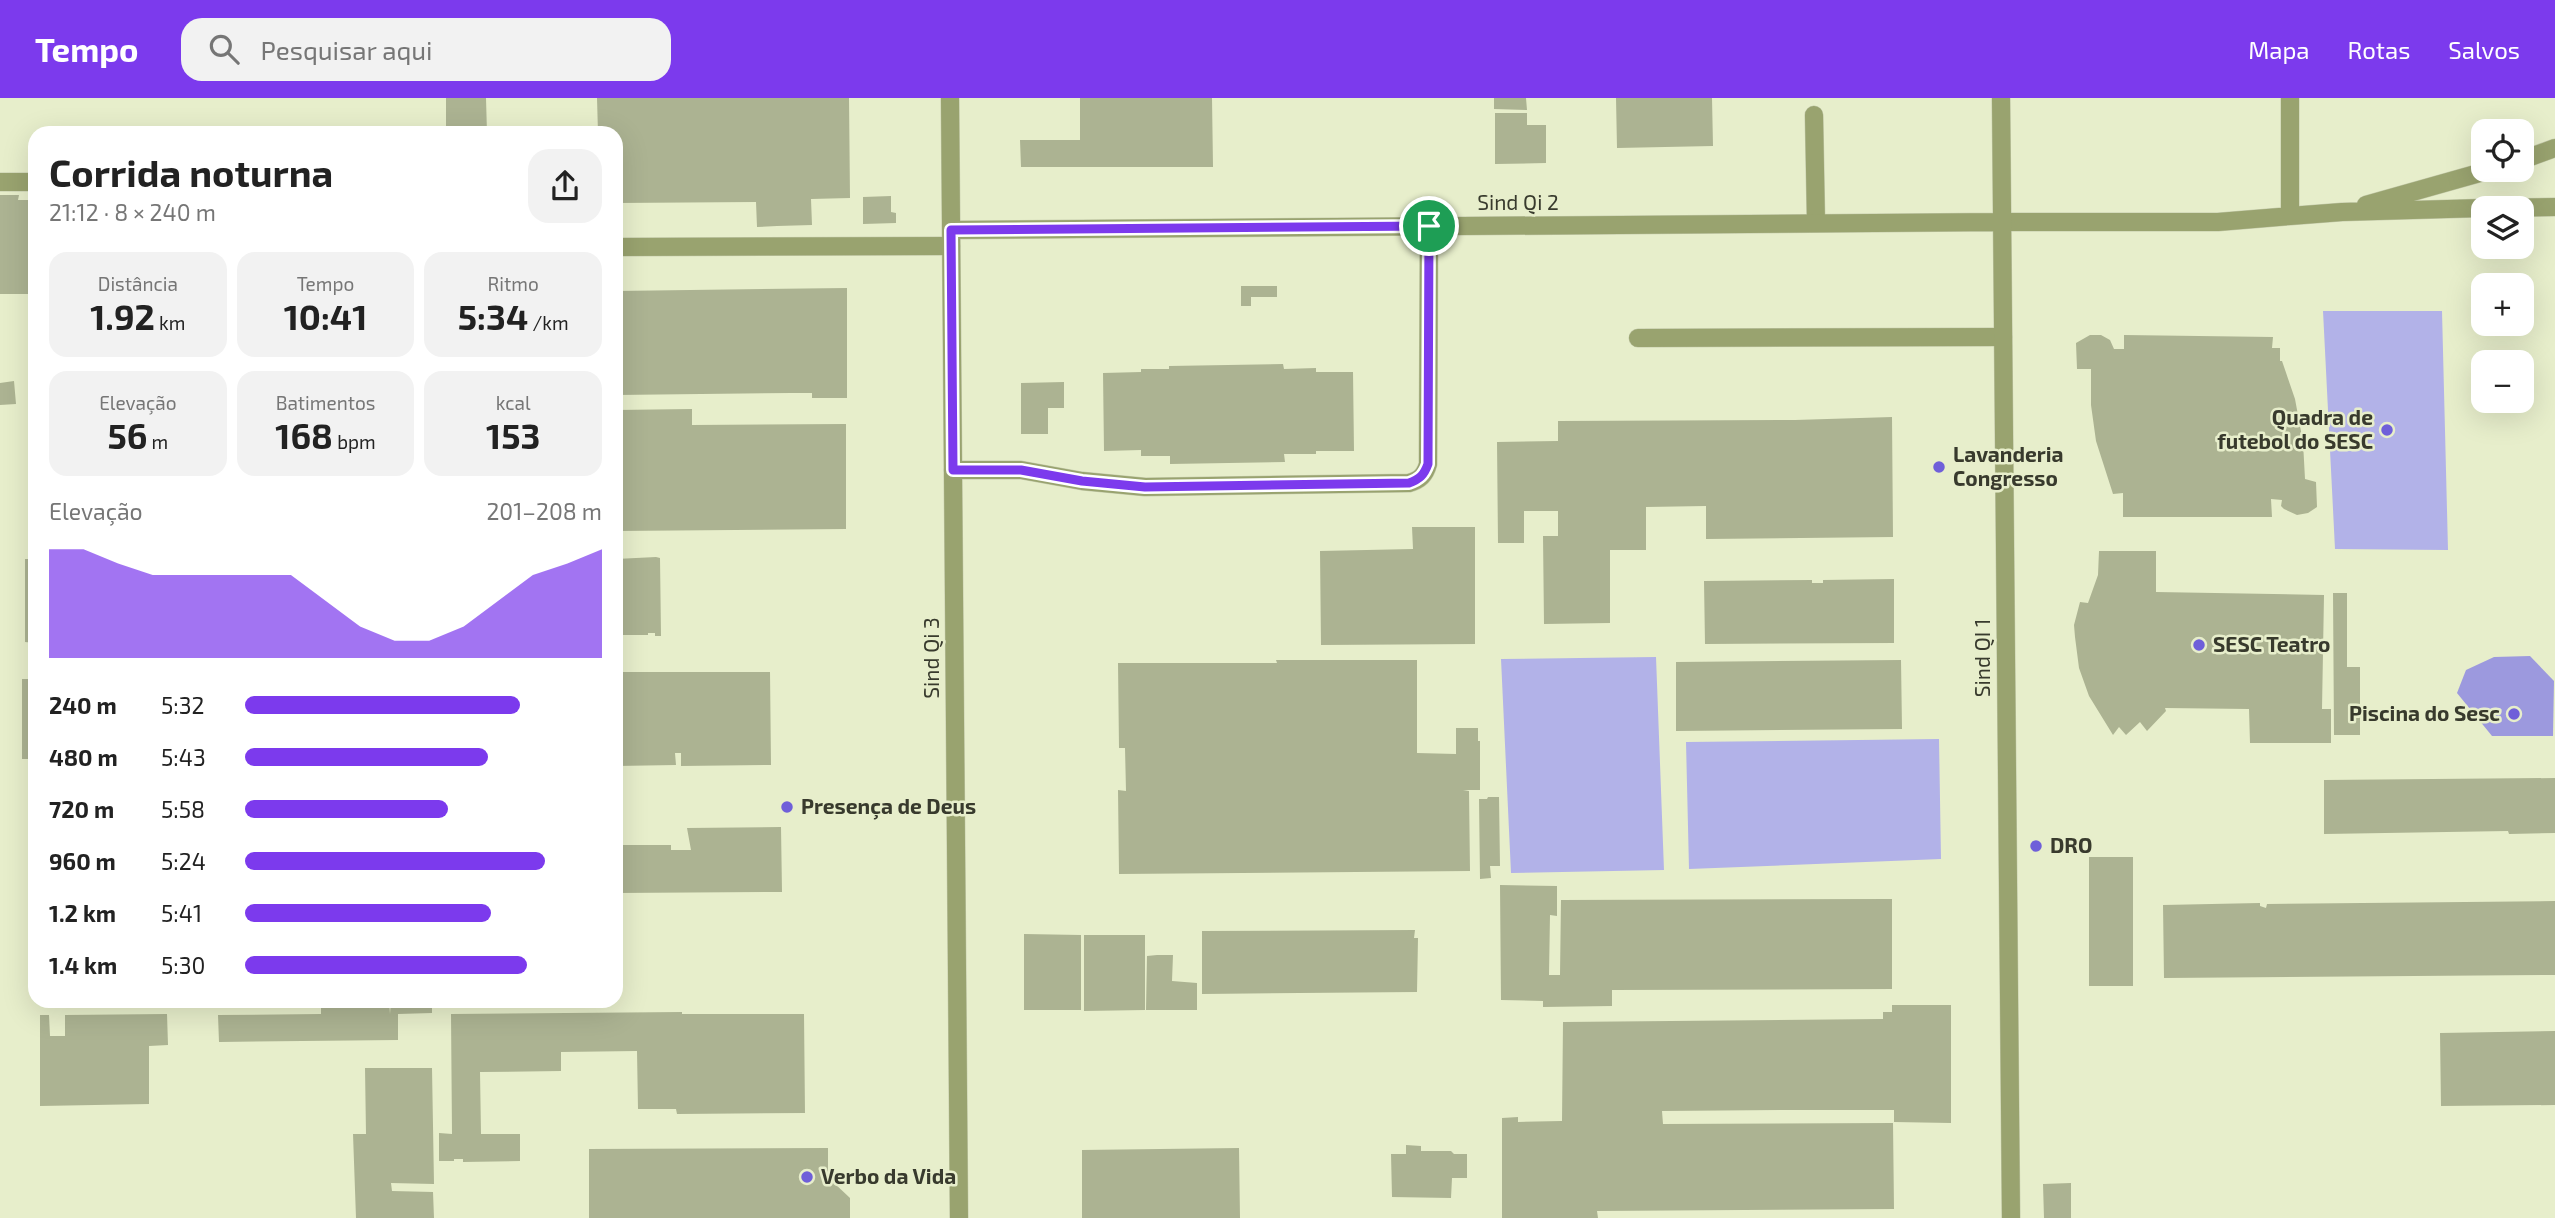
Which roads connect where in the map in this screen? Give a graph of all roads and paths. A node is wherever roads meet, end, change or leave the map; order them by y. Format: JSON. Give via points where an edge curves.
{"nodes":[{"id":1,"x":950,"y":98,"type":"edge"},
{"id":2,"x":2001,"y":98,"type":"edge"},
{"id":3,"x":2290,"y":98,"type":"edge"},
{"id":4,"x":1814,"y":115,"type":"dead end"},
{"id":5,"x":2555,"y":148,"type":"edge"},
{"id":6,"x":2534,"y":156,"type":"edge"},
{"id":7,"x":2471,"y":175,"type":"edge"},
{"id":8,"x":0,"y":182,"type":"edge"},
{"id":9,"x":28,"y":182,"type":"edge"},
{"id":10,"x":2555,"y":206,"type":"edge"},
{"id":11,"x":2534,"y":207,"type":"edge"},
{"id":12,"x":2471,"y":208,"type":"edge"},
{"id":13,"x":2342,"y":212,"type":"junction"},
{"id":14,"x":2290,"y":216,"type":"junction"},
{"id":15,"x":2002,"y":222,"type":"junction"},
{"id":16,"x":1816,"y":223,"type":"junction"},
{"id":17,"x":1429,"y":226,"type":"junction"},
{"id":18,"x":951,"y":238,"type":"junction"},
{"id":19,"x":623,"y":247,"type":"edge"},
{"id":20,"x":2003,"y":337,"type":"junction"},
{"id":21,"x":1638,"y":338,"type":"dead end"},
{"id":22,"x":953,"y":470,"type":"junction"},
{"id":23,"x":959,"y":1218,"type":"edge"},
{"id":24,"x":2011,"y":1218,"type":"edge"}],
"edges":[{"from":1,"to":18,"type":"street","name":"Sind Qi 3"},
{"from":2,"to":15,"type":"street","name":"Sind QI 1"},
{"from":3,"to":14,"type":"street"},
{"from":4,"to":16,"type":"street"},
{"from":5,"to":6,"type":"street"},
{"from":7,"to":13,"type":"street"},
{"from":8,"to":9,"type":"street"},
{"from":10,"to":11,"type":"street"},
{"from":12,"to":13,"type":"street"},
{"from":13,"to":14,"type":"street","name":"Sind Qi 2"},
{"from":14,"to":15,"type":"street","name":"Sind Qi 2","via":[[2218,222]]},
{"from":15,"to":16,"type":"street","name":"Sind Qi 2"},
{"from":15,"to":20,"type":"street","name":"Sind QI 1"},
{"from":16,"to":17,"type":"street","name":"Sind Qi 2"},
{"from":17,"to":18,"type":"street","name":"Sind Qi 2"},
{"from":17,"to":22,"type":"street","via":[[1428,464],[1416,481],[1145,487],[1021,470]]},
{"from":18,"to":19,"type":"street","name":"Sind Qi 2"},
{"from":18,"to":22,"type":"street","name":"Sind Qi 3"},
{"from":20,"to":21,"type":"street"},
{"from":20,"to":24,"type":"street","name":"Sind QI 1"},
{"from":22,"to":23,"type":"street","name":"Sind Qi 3"}]}
